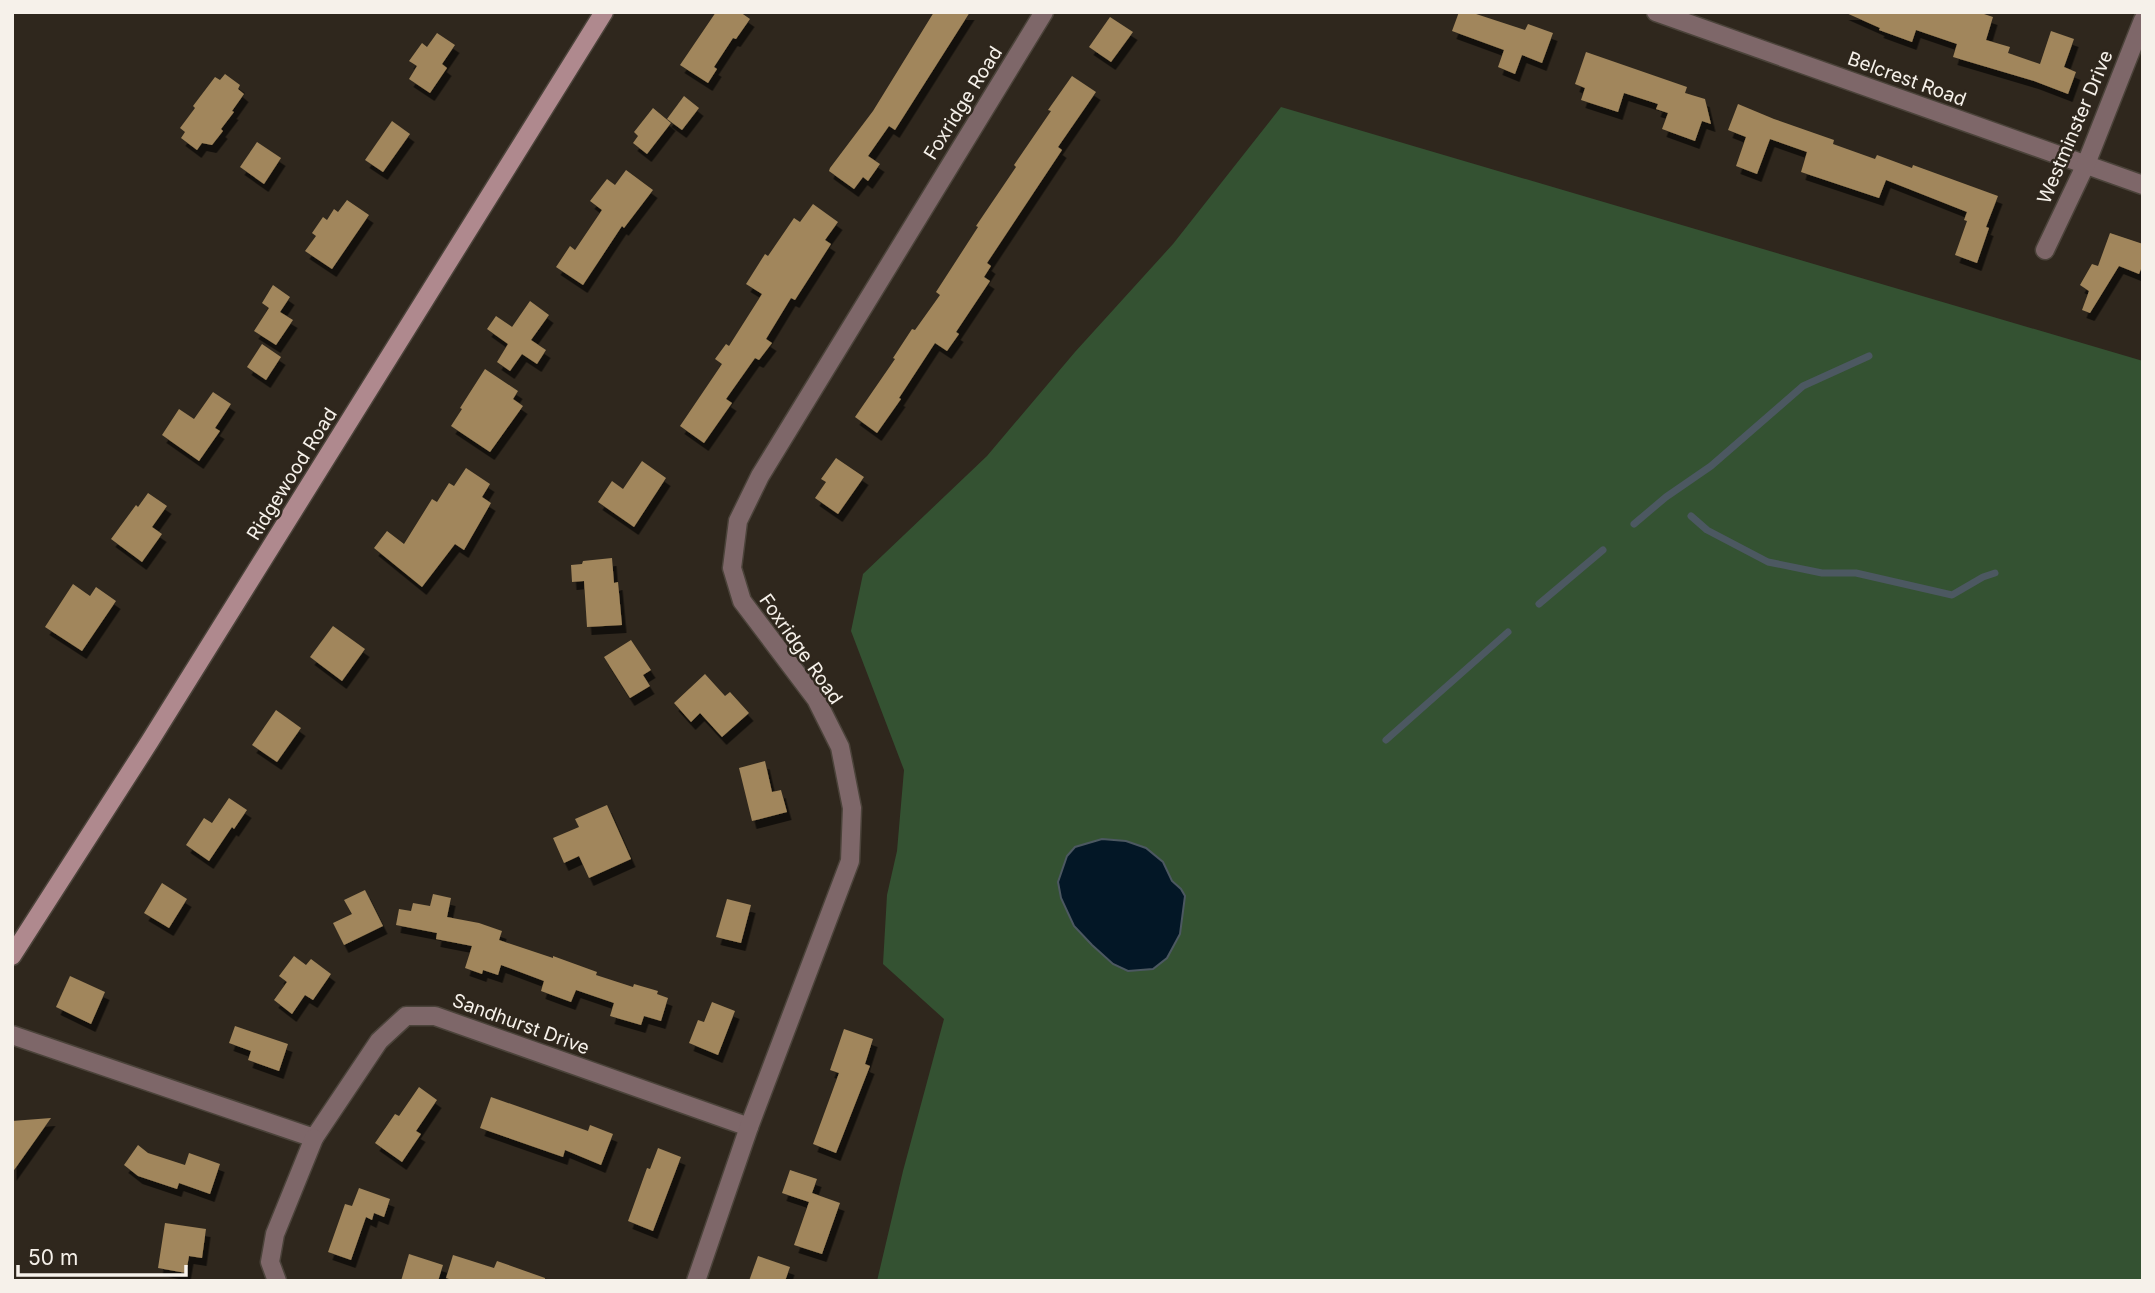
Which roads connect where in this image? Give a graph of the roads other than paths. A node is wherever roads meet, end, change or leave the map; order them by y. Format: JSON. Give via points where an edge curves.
{"nodes":[{"id":1,"x":604,"y":12,"type":"edge"},
{"id":2,"x":1044,"y":12,"type":"edge"},
{"id":3,"x":1656,"y":12,"type":"edge"},
{"id":4,"x":2143,"y":20,"type":"edge"},
{"id":5,"x":2086,"y":164,"type":"junction"},
{"id":6,"x":2143,"y":185,"type":"edge"},
{"id":7,"x":2045,"y":250,"type":"dead end"},
{"id":8,"x":12,"y":956,"type":"edge"},
{"id":9,"x":12,"y":1035,"type":"edge"},
{"id":10,"x":749,"y":1127,"type":"junction"},
{"id":11,"x":314,"y":1138,"type":"junction"},
{"id":12,"x":277,"y":1281,"type":"edge"},
{"id":13,"x":696,"y":1281,"type":"edge"}],
"edges":[{"from":1,"to":8,"type":"main road","name":"Ridgewood Road"},
{"from":2,"to":10,"type":"street","name":"Foxridge Road","via":[[760,476],[738,521],[732,568],[742,601],[816,699],[840,747],[852,808],[850,861]]},
{"from":3,"to":5,"type":"street","name":"Belcrest Road"},
{"from":4,"to":5,"type":"street","name":"Westminster Drive"},
{"from":5,"to":6,"type":"street","name":"Belcrest Road"},
{"from":5,"to":7,"type":"street","name":"Westminster Drive"},
{"from":9,"to":11,"type":"street"},
{"from":10,"to":11,"type":"street","name":"Sandhurst Drive","via":[[435,1016],[406,1016],[379,1041]]},
{"from":10,"to":13,"type":"street","name":"Foxridge Road"},
{"from":11,"to":12,"type":"street","name":"Sandhurst Drive","via":[[275,1234],[270,1262]]}]}
